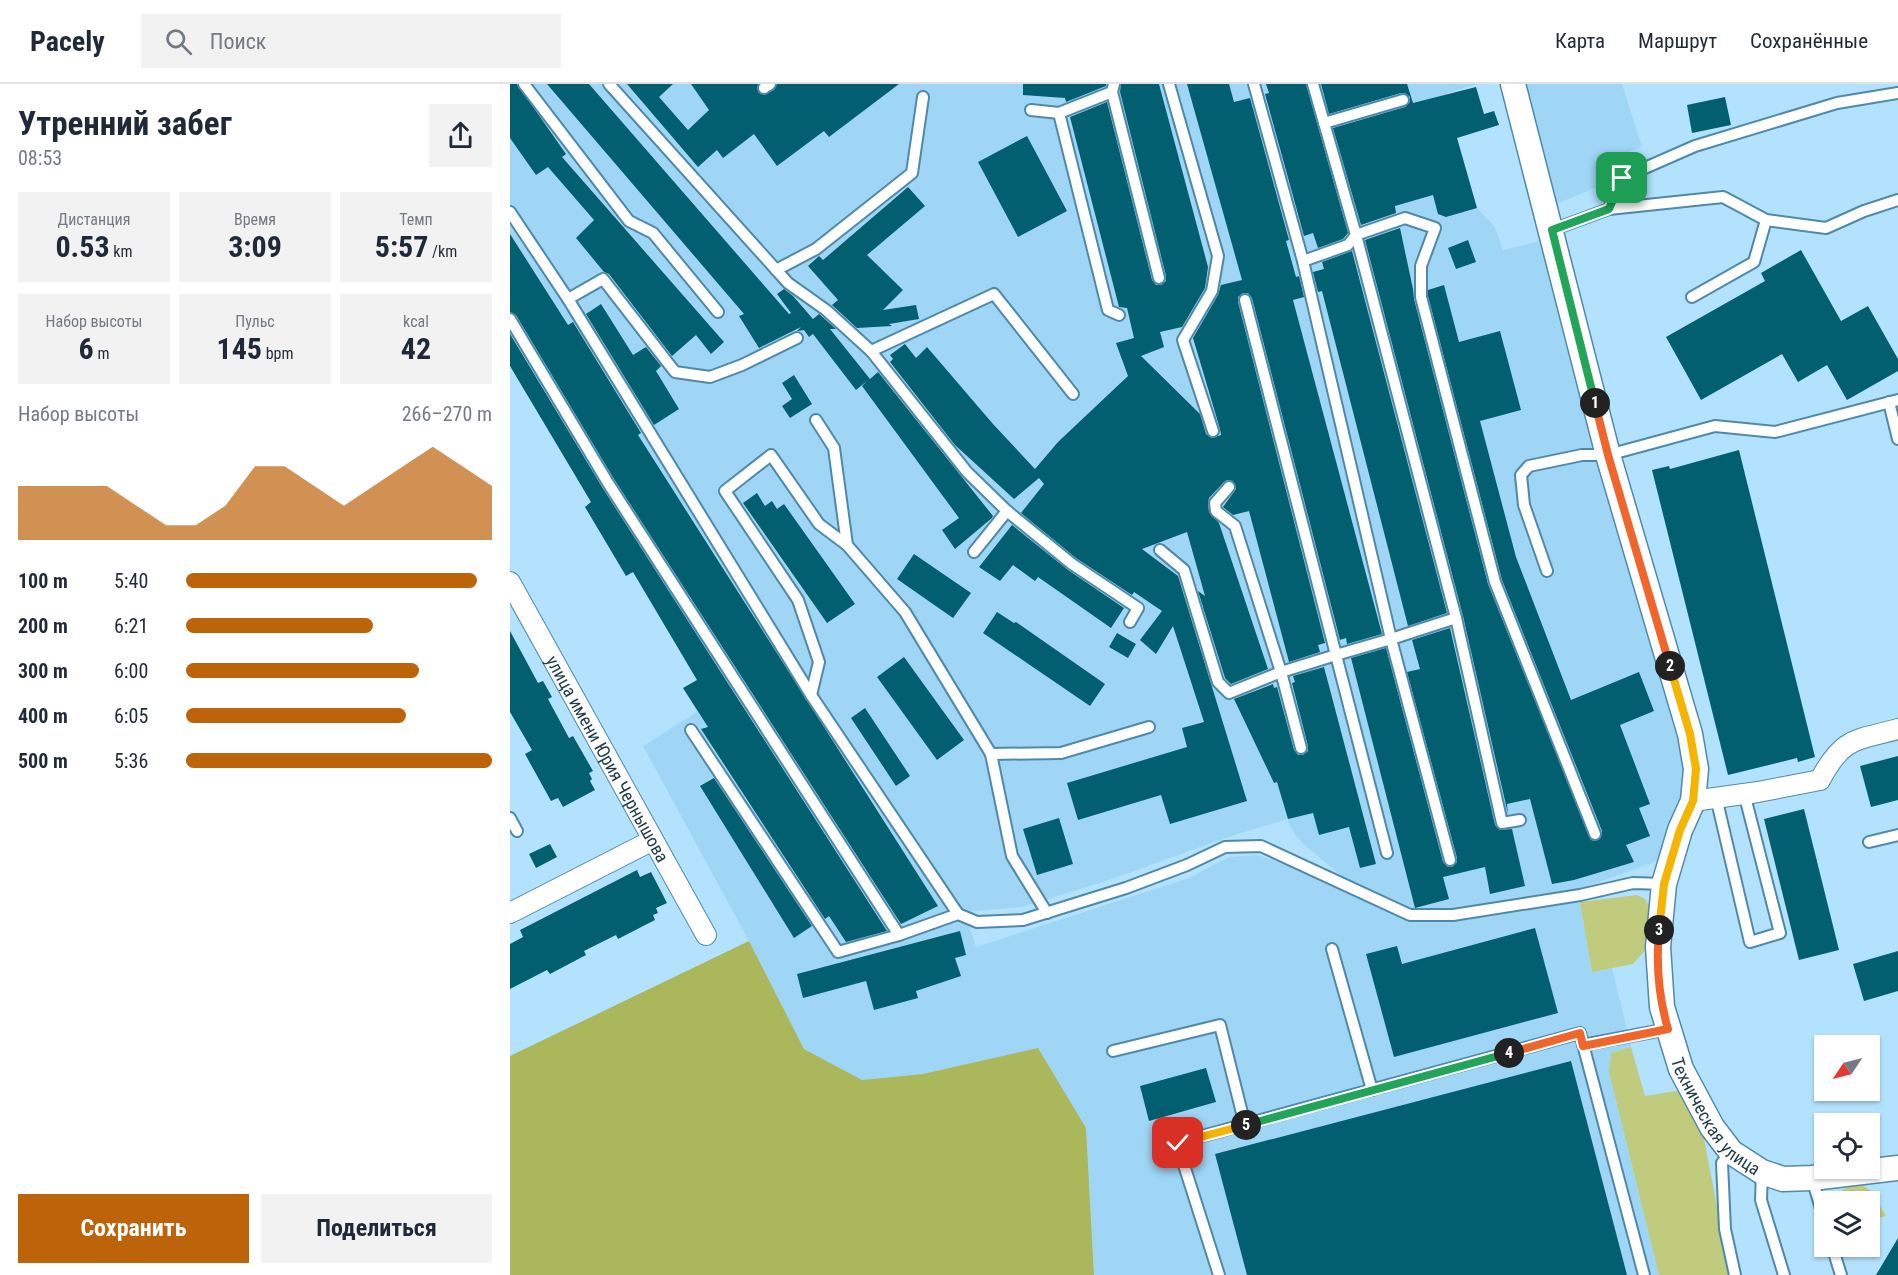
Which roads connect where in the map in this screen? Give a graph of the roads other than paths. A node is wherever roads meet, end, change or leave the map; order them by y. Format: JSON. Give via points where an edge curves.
{"nodes":[{"id":1,"x":524,"y":84,"type":"edge"},
{"id":2,"x":609,"y":84,"type":"edge"},
{"id":3,"x":1169,"y":84,"type":"edge"},
{"id":4,"x":1254,"y":84,"type":"edge"},
{"id":5,"x":1313,"y":84,"type":"edge"},
{"id":6,"x":1513,"y":84,"type":"edge"},
{"id":7,"x":1113,"y":88,"type":"edge"},
{"id":8,"x":1898,"y":93,"type":"edge"},
{"id":9,"x":923,"y":96,"type":"dead end"},
{"id":10,"x":1403,"y":99,"type":"dead end"},
{"id":11,"x":1031,"y":110,"type":"dead end"},
{"id":12,"x":1059,"y":113,"type":"junction"},
{"id":13,"x":1324,"y":123,"type":"junction"},
{"id":14,"x":1898,"y":200,"type":"edge"},
{"id":15,"x":1609,"y":209,"type":"junction"},
{"id":16,"x":510,"y":212,"type":"edge"},
{"id":17,"x":1766,"y":220,"type":"junction"},
{"id":18,"x":1552,"y":230,"type":"junction"},
{"id":19,"x":1356,"y":235,"type":"junction"},
{"id":20,"x":1303,"y":261,"type":"junction"},
{"id":21,"x":776,"y":270,"type":"junction"},
{"id":22,"x":1159,"y":278,"type":"dead end"},
{"id":23,"x":1692,"y":297,"type":"dead end"},
{"id":24,"x":568,"y":299,"type":"junction"},
{"id":25,"x":1245,"y":300,"type":"dead end"},
{"id":26,"x":718,"y":312,"type":"dead end"},
{"id":27,"x":1119,"y":315,"type":"dead end"},
{"id":28,"x":510,"y":319,"type":"edge"},
{"id":29,"x":797,"y":338,"type":"dead end"},
{"id":30,"x":871,"y":351,"type":"junction"},
{"id":31,"x":1073,"y":394,"type":"dead end"},
{"id":32,"x":1893,"y":401,"type":"edge"},
{"id":33,"x":816,"y":420,"type":"dead end"},
{"id":34,"x":1213,"y":431,"type":"dead end"},
{"id":35,"x":1898,"y":439,"type":"edge"},
{"id":36,"x":1608,"y":455,"type":"junction"},
{"id":37,"x":1229,"y":487,"type":"dead end"},
{"id":38,"x":1007,"y":511,"type":"junction"},
{"id":39,"x":848,"y":545,"type":"junction"},
{"id":40,"x":1160,"y":550,"type":"dead end"},
{"id":41,"x":974,"y":552,"type":"dead end"},
{"id":42,"x":1546,"y":571,"type":"dead end"},
{"id":43,"x":510,"y":582,"type":"edge"},
{"id":44,"x":1456,"y":618,"type":"junction"},
{"id":45,"x":1130,"y":622,"type":"dead end"},
{"id":46,"x":1391,"y":639,"type":"junction"},
{"id":47,"x":1336,"y":655,"type":"junction"},
{"id":48,"x":1281,"y":672,"type":"junction"},
{"id":49,"x":811,"y":695,"type":"junction"},
{"id":50,"x":1149,"y":727,"type":"dead end"},
{"id":51,"x":691,"y":729,"type":"dead end"},
{"id":52,"x":1898,"y":729,"type":"edge"},
{"id":53,"x":1301,"y":748,"type":"dead end"},
{"id":54,"x":991,"y":754,"type":"junction"},
{"id":55,"x":1744,"y":793,"type":"junction"},
{"id":56,"x":1705,"y":799,"type":"junction"},
{"id":57,"x":510,"y":818,"type":"edge"},
{"id":58,"x":1520,"y":820,"type":"dead end"},
{"id":59,"x":517,"y":831,"type":"dead end"},
{"id":60,"x":1595,"y":834,"type":"dead end"},
{"id":61,"x":1898,"y":835,"type":"edge"},
{"id":62,"x":653,"y":840,"type":"junction"},
{"id":63,"x":1869,"y":842,"type":"dead end"},
{"id":64,"x":1387,"y":853,"type":"dead end"},
{"id":65,"x":1450,"y":860,"type":"dead end"},
{"id":66,"x":1664,"y":884,"type":"junction"},
{"id":67,"x":1047,"y":913,"type":"junction"},
{"id":68,"x":510,"y":914,"type":"edge"},
{"id":69,"x":958,"y":914,"type":"junction"},
{"id":70,"x":706,"y":935,"type":"dead end"},
{"id":71,"x":899,"y":935,"type":"junction"},
{"id":72,"x":1332,"y":949,"type":"dead end"},
{"id":73,"x":1668,"y":1029,"type":"junction"},
{"id":74,"x":1583,"y":1046,"type":"junction"},
{"id":75,"x":1113,"y":1051,"type":"dead end"},
{"id":76,"x":1372,"y":1090,"type":"junction"},
{"id":77,"x":1245,"y":1125,"type":"junction"},
{"id":78,"x":1731,"y":1152,"type":"junction"},
{"id":79,"x":1898,"y":1168,"type":"edge"},
{"id":80,"x":1762,"y":1172,"type":"junction"},
{"id":81,"x":1812,"y":1178,"type":"junction"},
{"id":82,"x":1816,"y":1191,"type":"edge"},
{"id":83,"x":1835,"y":1257,"type":"edge"},
{"id":84,"x":1219,"y":1275,"type":"edge"},
{"id":85,"x":1644,"y":1275,"type":"edge"},
{"id":86,"x":1735,"y":1275,"type":"edge"},
{"id":87,"x":1784,"y":1275,"type":"edge"},
{"id":88,"x":1841,"y":1275,"type":"edge"}],
"edges":[{"from":1,"to":26,"type":"lane","via":[[629,221],[653,233]]},
{"from":2,"to":21,"type":"lane"},
{"from":3,"to":34,"type":"lane","via":[[1218,256],[1212,291],[1183,339]]},
{"from":4,"to":20,"type":"lane"},
{"from":5,"to":13,"type":"lane"},
{"from":6,"to":18,"type":"street","name":"Техническая улица"},
{"from":7,"to":12,"type":"lane"},
{"from":7,"to":22,"type":"lane"},
{"from":8,"to":15,"type":"lane","via":[[1837,103],[1695,146],[1622,178]]},
{"from":9,"to":21,"type":"lane","via":[[912,172],[816,249]]},
{"from":10,"to":13,"type":"lane"},
{"from":11,"to":12,"type":"lane"},
{"from":12,"to":27,"type":"lane","via":[[1108,310]]},
{"from":13,"to":19,"type":"lane"},
{"from":14,"to":17,"type":"lane","via":[[1826,228]]},
{"from":15,"to":17,"type":"lane","via":[[1723,197]]},
{"from":15,"to":18,"type":"lane"},
{"from":16,"to":24,"type":"lane"},
{"from":17,"to":23,"type":"lane","via":[[1754,262]]},
{"from":18,"to":36,"type":"street","name":"Техническая улица"},
{"from":19,"to":20,"type":"lane","via":[[1348,245]]},
{"from":19,"to":44,"type":"lane"},
{"from":19,"to":60,"type":"lane","via":[[1405,218],[1435,228],[1421,266],[1421,297],[1495,582]]},
{"from":20,"to":46,"type":"lane"},
{"from":21,"to":30,"type":"lane"},
{"from":24,"to":29,"type":"lane","via":[[603,279],[675,372],[710,377]]},
{"from":24,"to":49,"type":"lane"},
{"from":25,"to":47,"type":"lane"},
{"from":28,"to":71,"type":"lane","via":[[608,483]]},
{"from":30,"to":31,"type":"lane","via":[[994,294]]},
{"from":30,"to":38,"type":"lane","via":[[967,472]]},
{"from":32,"to":35,"type":"lane"},
{"from":32,"to":36,"type":"lane","via":[[1775,432],[1715,426]]},
{"from":33,"to":39,"type":"lane","via":[[834,448]]},
{"from":36,"to":42,"type":"lane","via":[[1582,455],[1528,466],[1521,475],[1524,505]]},
{"from":36,"to":56,"type":"street","name":"Техническая улица","via":[[1690,734]]},
{"from":37,"to":48,"type":"lane","via":[[1215,503],[1216,511],[1235,526]]},
{"from":38,"to":41,"type":"lane"},
{"from":38,"to":45,"type":"lane","via":[[1072,564],[1138,608]]},
{"from":39,"to":49,"type":"lane","via":[[819,524],[771,455],[725,491],[798,600],[819,662]]},
{"from":39,"to":54,"type":"lane","via":[[905,612]]},
{"from":40,"to":48,"type":"lane","via":[[1184,570],[1218,682],[1229,693]]},
{"from":43,"to":62,"type":"street","name":"улица имени Юрия Чернышова"},
{"from":44,"to":46,"type":"lane"},
{"from":44,"to":58,"type":"lane","via":[[1502,823]]},
{"from":46,"to":47,"type":"lane"},
{"from":46,"to":65,"type":"lane"},
{"from":47,"to":48,"type":"lane"},
{"from":47,"to":64,"type":"lane"},
{"from":48,"to":53,"type":"lane"},
{"from":49,"to":69,"type":"lane"},
{"from":50,"to":54,"type":"lane","via":[[1061,753]]},
{"from":51,"to":71,"type":"lane","via":[[838,952]]},
{"from":52,"to":55,"type":"street","via":[[1850,742],[1832,757],[1820,780]]},
{"from":54,"to":67,"type":"lane","via":[[1012,856]]},
{"from":55,"to":56,"type":"street"},
{"from":55,"to":56,"type":"lane","via":[[1780,933],[1750,942]]},
{"from":56,"to":66,"type":"street","name":"Техническая улица","via":[[1680,830]]},
{"from":57,"to":59,"type":"lane"},
{"from":61,"to":63,"type":"lane"},
{"from":62,"to":68,"type":"street"},
{"from":62,"to":70,"type":"street","name":"улица имени Юрия Чернышова"},
{"from":66,"to":67,"type":"lane","via":[[1634,883],[1580,896],[1453,915],[1410,915],[1261,846],[1225,847],[1137,884]]},
{"from":66,"to":73,"type":"street","name":"Техническая улица","via":[[1658,947],[1662,1007]]},
{"from":67,"to":69,"type":"lane","via":[[1023,920],[978,922]]},
{"from":69,"to":71,"type":"lane"},
{"from":72,"to":76,"type":"lane"},
{"from":73,"to":74,"type":"lane"},
{"from":73,"to":78,"type":"street","name":"Техническая улица","via":[[1681,1069],[1712,1128]]},
{"from":74,"to":76,"type":"lane","via":[[1580,1033]]},
{"from":74,"to":85,"type":"lane"},
{"from":75,"to":77,"type":"lane","via":[[1220,1025]]},
{"from":76,"to":77,"type":"lane"},
{"from":77,"to":84,"type":"lane","via":[[1178,1143]]},
{"from":78,"to":80,"type":"street","name":"Техническая улица"},
{"from":78,"to":86,"type":"lane","via":[[1722,1162],[1725,1229]]},
{"from":79,"to":81,"type":"street","name":"Техническая улица"},
{"from":80,"to":81,"type":"street","name":"Техническая улица","via":[[1783,1179]]},
{"from":80,"to":87,"type":"lane","via":[[1761,1200]]},
{"from":81,"to":82,"type":"lane"},
{"from":83,"to":88,"type":"lane"}]}
